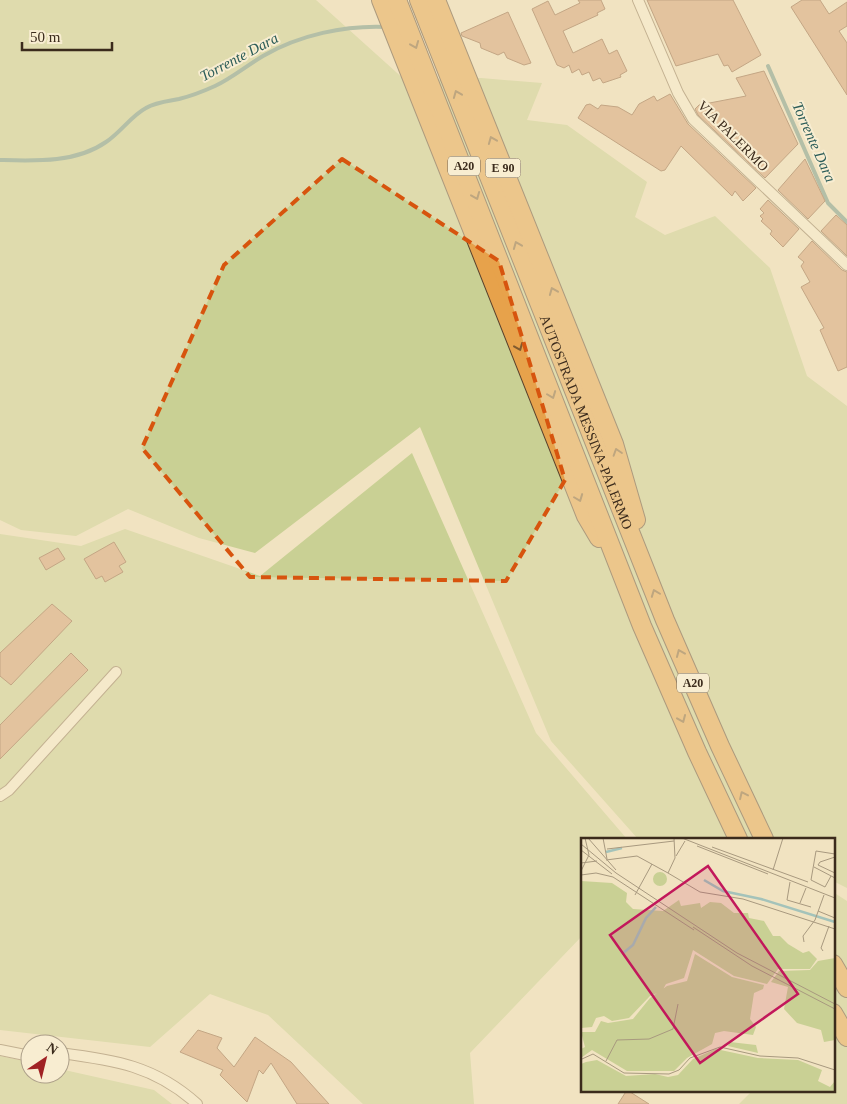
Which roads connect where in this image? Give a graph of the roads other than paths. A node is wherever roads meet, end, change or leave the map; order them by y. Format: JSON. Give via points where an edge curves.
{"nodes":[{"id":1,"x":381,"y":0,"type":"edge"},
{"id":2,"x":397,"y":0,"type":"edge"},
{"id":3,"x":419,"y":0,"type":"edge"},
{"id":4,"x":436,"y":0,"type":"edge"},
{"id":5,"x":638,"y":0,"type":"edge"},
{"id":6,"x":847,"y":265,"type":"edge"},
{"id":7,"x":645,"y":567,"type":"junction"},
{"id":8,"x":623,"y":576,"type":"junction"},
{"id":9,"x":116,"y":672,"type":"dead end"},
{"id":10,"x":0,"y":796,"type":"edge"},
{"id":11,"x":738,"y":838,"type":"edge"},
{"id":12,"x":764,"y":838,"type":"edge"},
{"id":13,"x":834,"y":966,"type":"edge"},
{"id":14,"x":847,"y":988,"type":"edge"},
{"id":15,"x":834,"y":1015,"type":"edge"},
{"id":16,"x":847,"y":1037,"type":"edge"},
{"id":17,"x":0,"y":1044,"type":"edge"},
{"id":18,"x":20,"y":1047,"type":"edge"},
{"id":19,"x":0,"y":1050,"type":"edge"},
{"id":20,"x":20,"y":1054,"type":"edge"},
{"id":21,"x":70,"y":1054,"type":"edge"},
{"id":22,"x":70,"y":1061,"type":"edge"},
{"id":23,"x":189,"y":1104,"type":"edge"},
{"id":24,"x":197,"y":1104,"type":"edge"}],
"edges":[{"from":1,"to":8,"type":"highway","one_way":true,"via":[[586,516]]},
{"from":2,"to":8,"type":"highway","name":"AUTOSTRADA MESSINA-PALERMO","number":"A20","one_way":true},
{"from":7,"to":3,"type":"highway","name":"AUTOSTRADA MESSINA-PALERMO","number":"A20","one_way":true},
{"from":7,"to":4,"type":"highway","number":"E 90","one_way":true,"via":[[619,460]]},
{"from":5,"to":6,"type":"street","name":"VIA PALERMO","via":[[678,93],[693,119]]},
{"from":12,"to":7,"type":"highway","name":"AUTOSTRADA MESSINA-PALERMO","number":"A20","one_way":true,"via":[[720,746]]},
{"from":8,"to":11,"type":"highway","name":"AUTOSTRADA MESSINA-PALERMO","number":"A20","one_way":true,"via":[[697,752]]},
{"from":9,"to":10,"type":"street"},
{"from":13,"to":14,"type":"highway"},
{"from":15,"to":16,"type":"highway"},
{"from":17,"to":18,"type":"street"},
{"from":19,"to":20,"type":"street"},
{"from":21,"to":24,"type":"street","via":[[142,1069],[169,1082]]},
{"from":22,"to":23,"type":"street","via":[[103,1064],[133,1072],[156,1081]]}]}
